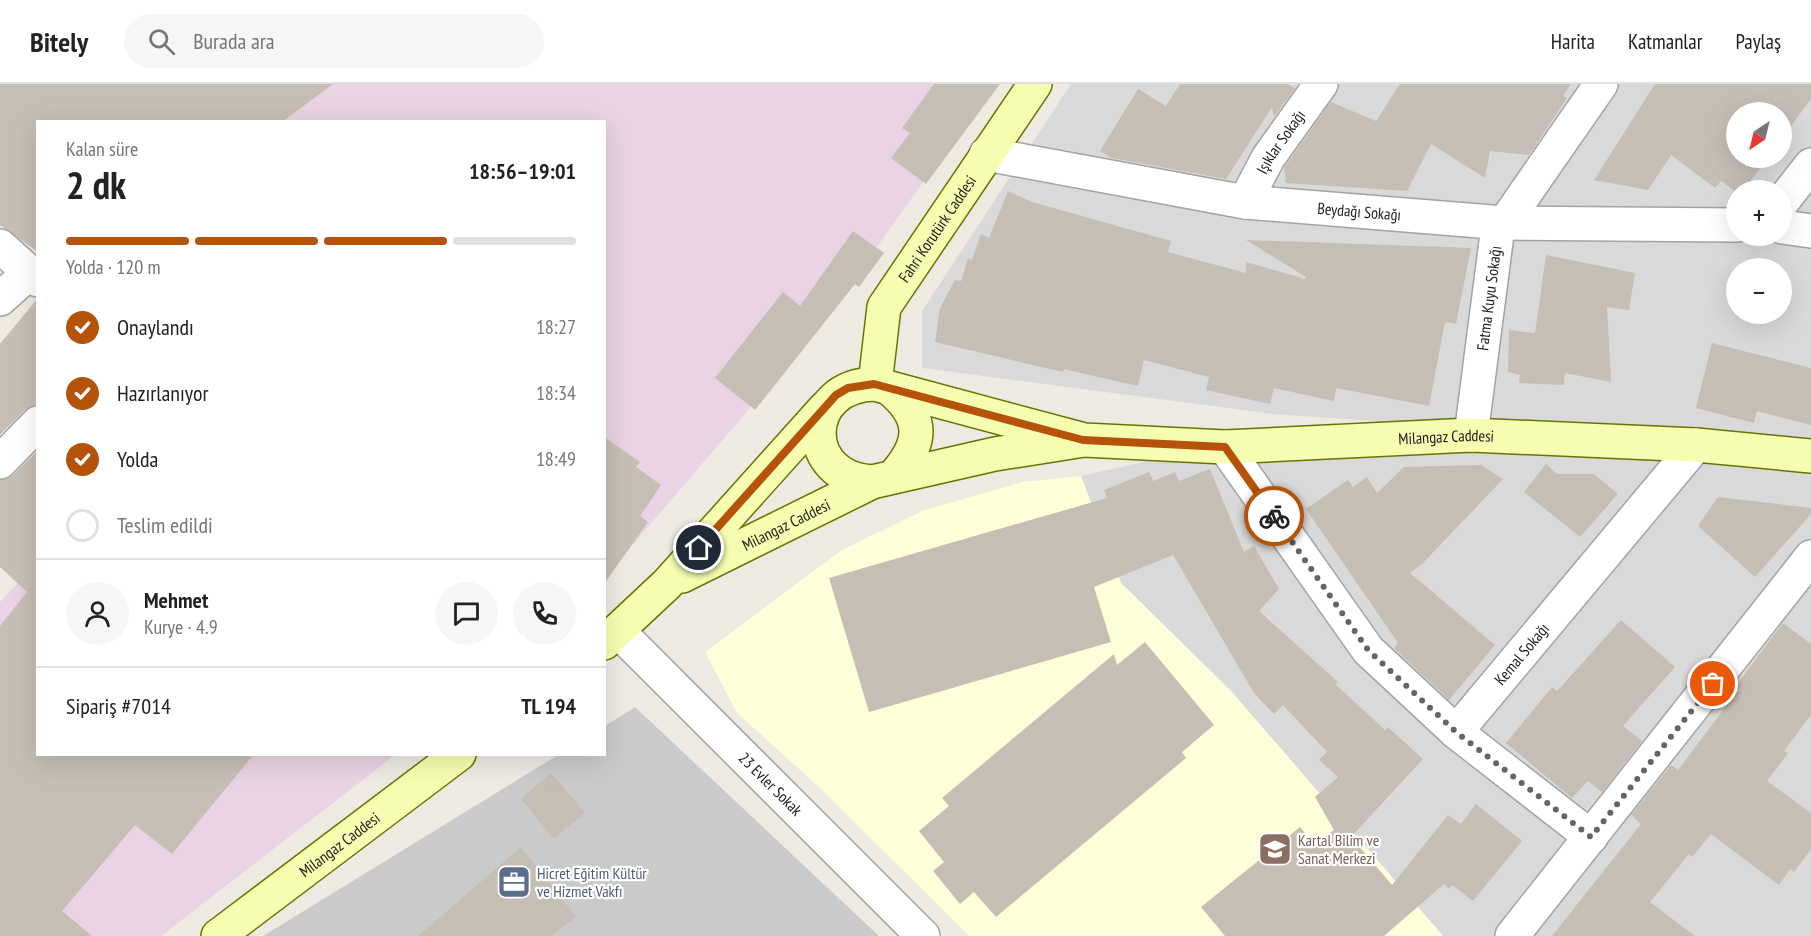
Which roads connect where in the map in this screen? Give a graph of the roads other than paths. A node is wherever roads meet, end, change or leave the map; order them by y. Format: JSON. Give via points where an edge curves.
{"nodes":[{"id":1,"x":1035,"y":84,"type":"edge"},
{"id":2,"x":1321,"y":84,"type":"edge"},
{"id":3,"x":1601,"y":84,"type":"edge"},
{"id":4,"x":986,"y":154,"type":"junction"},
{"id":5,"x":1811,"y":165,"type":"edge"},
{"id":6,"x":1792,"y":189,"type":"edge"},
{"id":7,"x":1245,"y":202,"type":"junction"},
{"id":8,"x":1504,"y":223,"type":"junction"},
{"id":9,"x":1726,"y":225,"type":"edge"},
{"id":10,"x":1792,"y":228,"type":"edge"},
{"id":11,"x":1811,"y":231,"type":"edge"},
{"id":12,"x":0,"y":246,"type":"edge"},
{"id":13,"x":33,"y":277,"type":"edge"},
{"id":14,"x":0,"y":299,"type":"edge"},
{"id":15,"x":882,"y":387,"type":"junction"},
{"id":16,"x":827,"y":406,"type":"junction"},
{"id":17,"x":36,"y":425,"type":"edge"},
{"id":18,"x":1471,"y":435,"type":"junction"},
{"id":19,"x":1083,"y":440,"type":"junction"},
{"id":20,"x":1696,"y":445,"type":"junction"},
{"id":21,"x":1225,"y":447,"type":"junction"},
{"id":22,"x":1811,"y":456,"type":"edge"},
{"id":23,"x":0,"y":462,"type":"edge"},
{"id":24,"x":883,"y":479,"type":"junction"},
{"id":25,"x":1811,"y":557,"type":"edge"},
{"id":26,"x":667,"y":584,"type":"junction"},
{"id":27,"x":611,"y":637,"type":"edge"},
{"id":28,"x":1456,"y":732,"type":"junction"},
{"id":29,"x":456,"y":756,"type":"edge"},
{"id":30,"x":1591,"y":837,"type":"junction"},
{"id":31,"x":218,"y":936,"type":"edge"},
{"id":32,"x":922,"y":936,"type":"edge"},
{"id":33,"x":1512,"y":936,"type":"edge"}],
"edges":[{"from":1,"to":4,"type":"street","name":"Fahri Korutürk Caddesi"},
{"from":2,"to":7,"type":"street","name":"Işıklar Sokağı","via":[[1268,158]]},
{"from":3,"to":8,"type":"street","name":"Fatma Kuyu Sokağı"},
{"from":4,"to":7,"type":"street","name":"Beydağı Sokağı"},
{"from":4,"to":15,"type":"street","name":"Fahri Korutürk Caddesi","via":[[884,307]]},
{"from":5,"to":6,"type":"street"},
{"from":7,"to":8,"type":"street","name":"Beydağı Sokağı"},
{"from":8,"to":9,"type":"street","name":"Beydağı Sokağı"},
{"from":8,"to":18,"type":"street","name":"Fatma Kuyu Sokağı","via":[[1497,234]]},
{"from":10,"to":11,"type":"street"},
{"from":12,"to":13,"type":"street"},
{"from":13,"to":14,"type":"street"},
{"from":15,"to":16,"type":"street","name":"Milangaz Caddesi","via":[[848,388]]},
{"from":15,"to":19,"type":"street","name":"Milangaz Caddesi"},
{"from":15,"to":24,"type":"street","name":"Milangaz Caddesi","via":[[912,412],[916,426],[916,443],[910,457]]},
{"from":16,"to":24,"type":"street","name":"Milangaz Caddesi","via":[[818,436],[830,465],[856,481]]},
{"from":16,"to":26,"type":"street","name":"Milangaz Caddesi"},
{"from":17,"to":23,"type":"street"},
{"from":18,"to":20,"type":"street","name":"Milangaz Caddesi"},
{"from":18,"to":21,"type":"street","name":"Milangaz Caddesi"},
{"from":19,"to":21,"type":"street","name":"Milangaz Caddesi"},
{"from":19,"to":24,"type":"street","name":"Milangaz Caddesi"},
{"from":20,"to":22,"type":"street","name":"Milangaz Caddesi"},
{"from":20,"to":28,"type":"street","name":"Kemal Sokağı"},
{"from":21,"to":28,"type":"street","via":[[1368,650]]},
{"from":24,"to":26,"type":"street","name":"Milangaz Caddesi"},
{"from":25,"to":30,"type":"street"},
{"from":26,"to":27,"type":"street","name":"Milangaz Caddesi"},
{"from":27,"to":32,"type":"street","name":"23 Evler Sokak"},
{"from":28,"to":30,"type":"street"},
{"from":29,"to":31,"type":"street","name":"Milangaz Caddesi"},
{"from":30,"to":33,"type":"street"}]}
